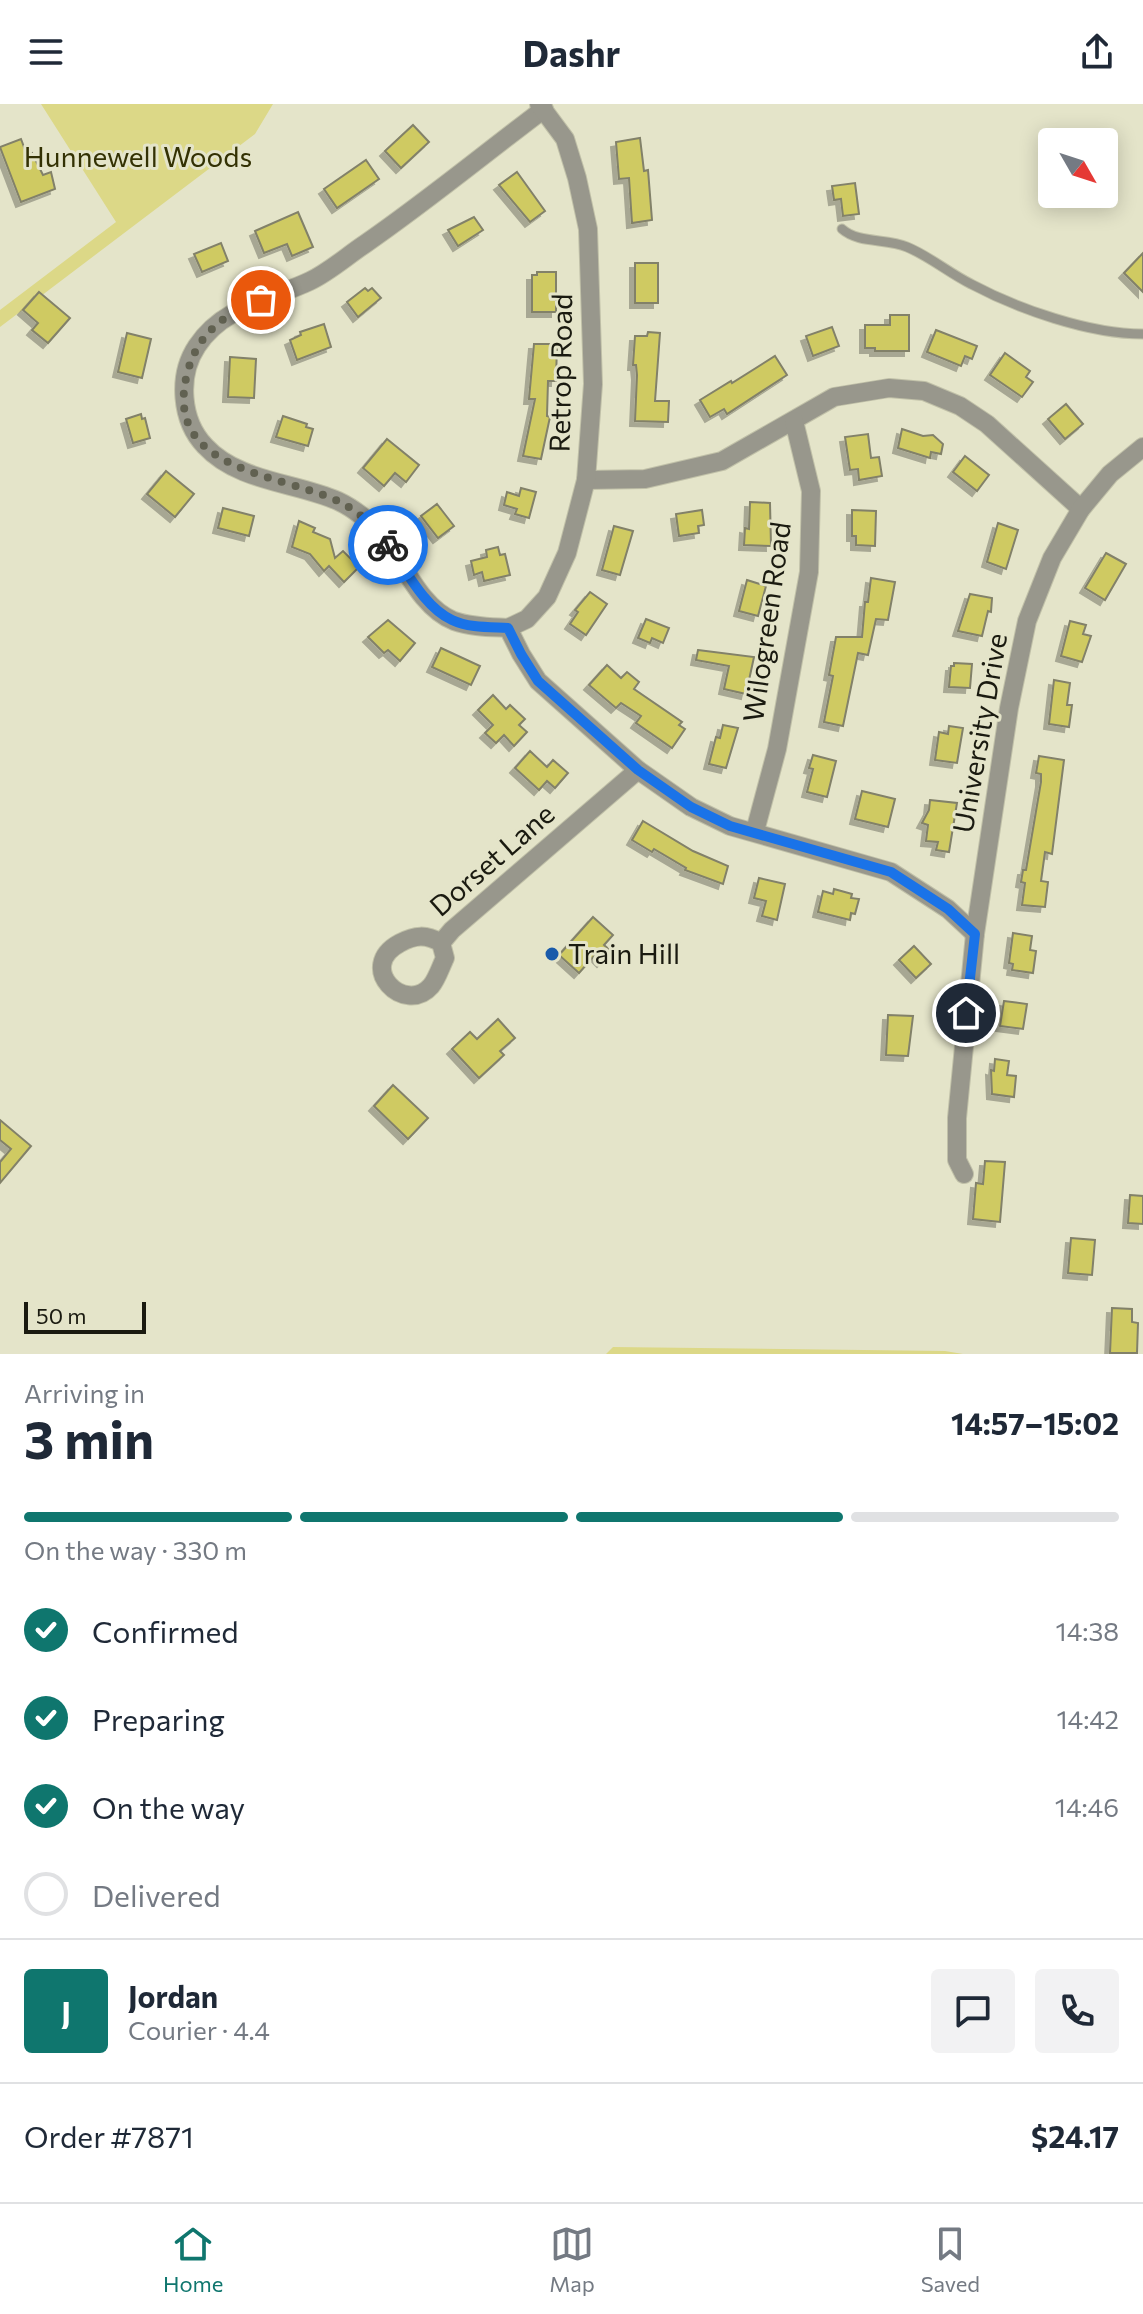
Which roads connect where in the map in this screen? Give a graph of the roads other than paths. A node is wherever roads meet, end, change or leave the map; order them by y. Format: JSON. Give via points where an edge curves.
{"nodes":[{"id":1,"x":542,"y":107,"type":"edge"},
{"id":2,"x":842,"y":229,"type":"dead end"},
{"id":3,"x":1143,"y":334,"type":"edge"},
{"id":4,"x":794,"y":421,"type":"junction"},
{"id":5,"x":1143,"y":447,"type":"edge"},
{"id":6,"x":586,"y":480,"type":"junction"},
{"id":7,"x":1081,"y":509,"type":"junction"},
{"id":8,"x":508,"y":628,"type":"junction"},
{"id":9,"x":638,"y":770,"type":"junction"},
{"id":10,"x":755,"y":831,"type":"junction"},
{"id":11,"x":975,"y":934,"type":"junction"},
{"id":12,"x":441,"y":943,"type":"junction"},
{"id":13,"x":964,"y":1174,"type":"dead end"}],
"edges":[{"from":1,"to":6,"type":"street","name":"Retrop Road","via":[[565,139],[588,229],[593,384]]},
{"from":1,"to":8,"type":"street","via":[[392,226],[313,280],[242,307],[212,327],[195,348],[184,407],[192,431],[221,460],[338,501],[362,516],[437,610],[453,621]]},
{"from":2,"to":3,"type":"lane","via":[[849,236],[910,248],[1005,300],[1090,326]]},
{"from":4,"to":6,"type":"street","via":[[722,461],[645,479]]},
{"from":4,"to":7,"type":"street","via":[[834,397],[889,388],[924,391],[987,424]]},
{"from":4,"to":10,"type":"street","name":"Wilogreen Road","via":[[811,491],[809,572],[777,749]]},
{"from":5,"to":7,"type":"street","name":"University Drive","via":[[1110,474]]},
{"from":6,"to":8,"type":"street","name":"Retrop Road","via":[[567,553],[547,597],[527,619]]},
{"from":7,"to":11,"type":"street","name":"University Drive","via":[[1052,558],[1027,621]]},
{"from":8,"to":9,"type":"street","via":[[538,681]]},
{"from":9,"to":10,"type":"street","via":[[691,807],[730,826]]},
{"from":9,"to":12,"type":"street","name":"Dorset Lane"},
{"from":10,"to":11,"type":"street","via":[[891,872],[948,909]]},
{"from":11,"to":13,"type":"street","name":"University Drive","via":[[961,1065],[957,1160]]},
{"from":12,"to":12,"type":"street","name":"Dorset Lane","via":[[445,958],[431,987],[417,996],[393,990],[381,961],[386,950],[412,936]]}]}
